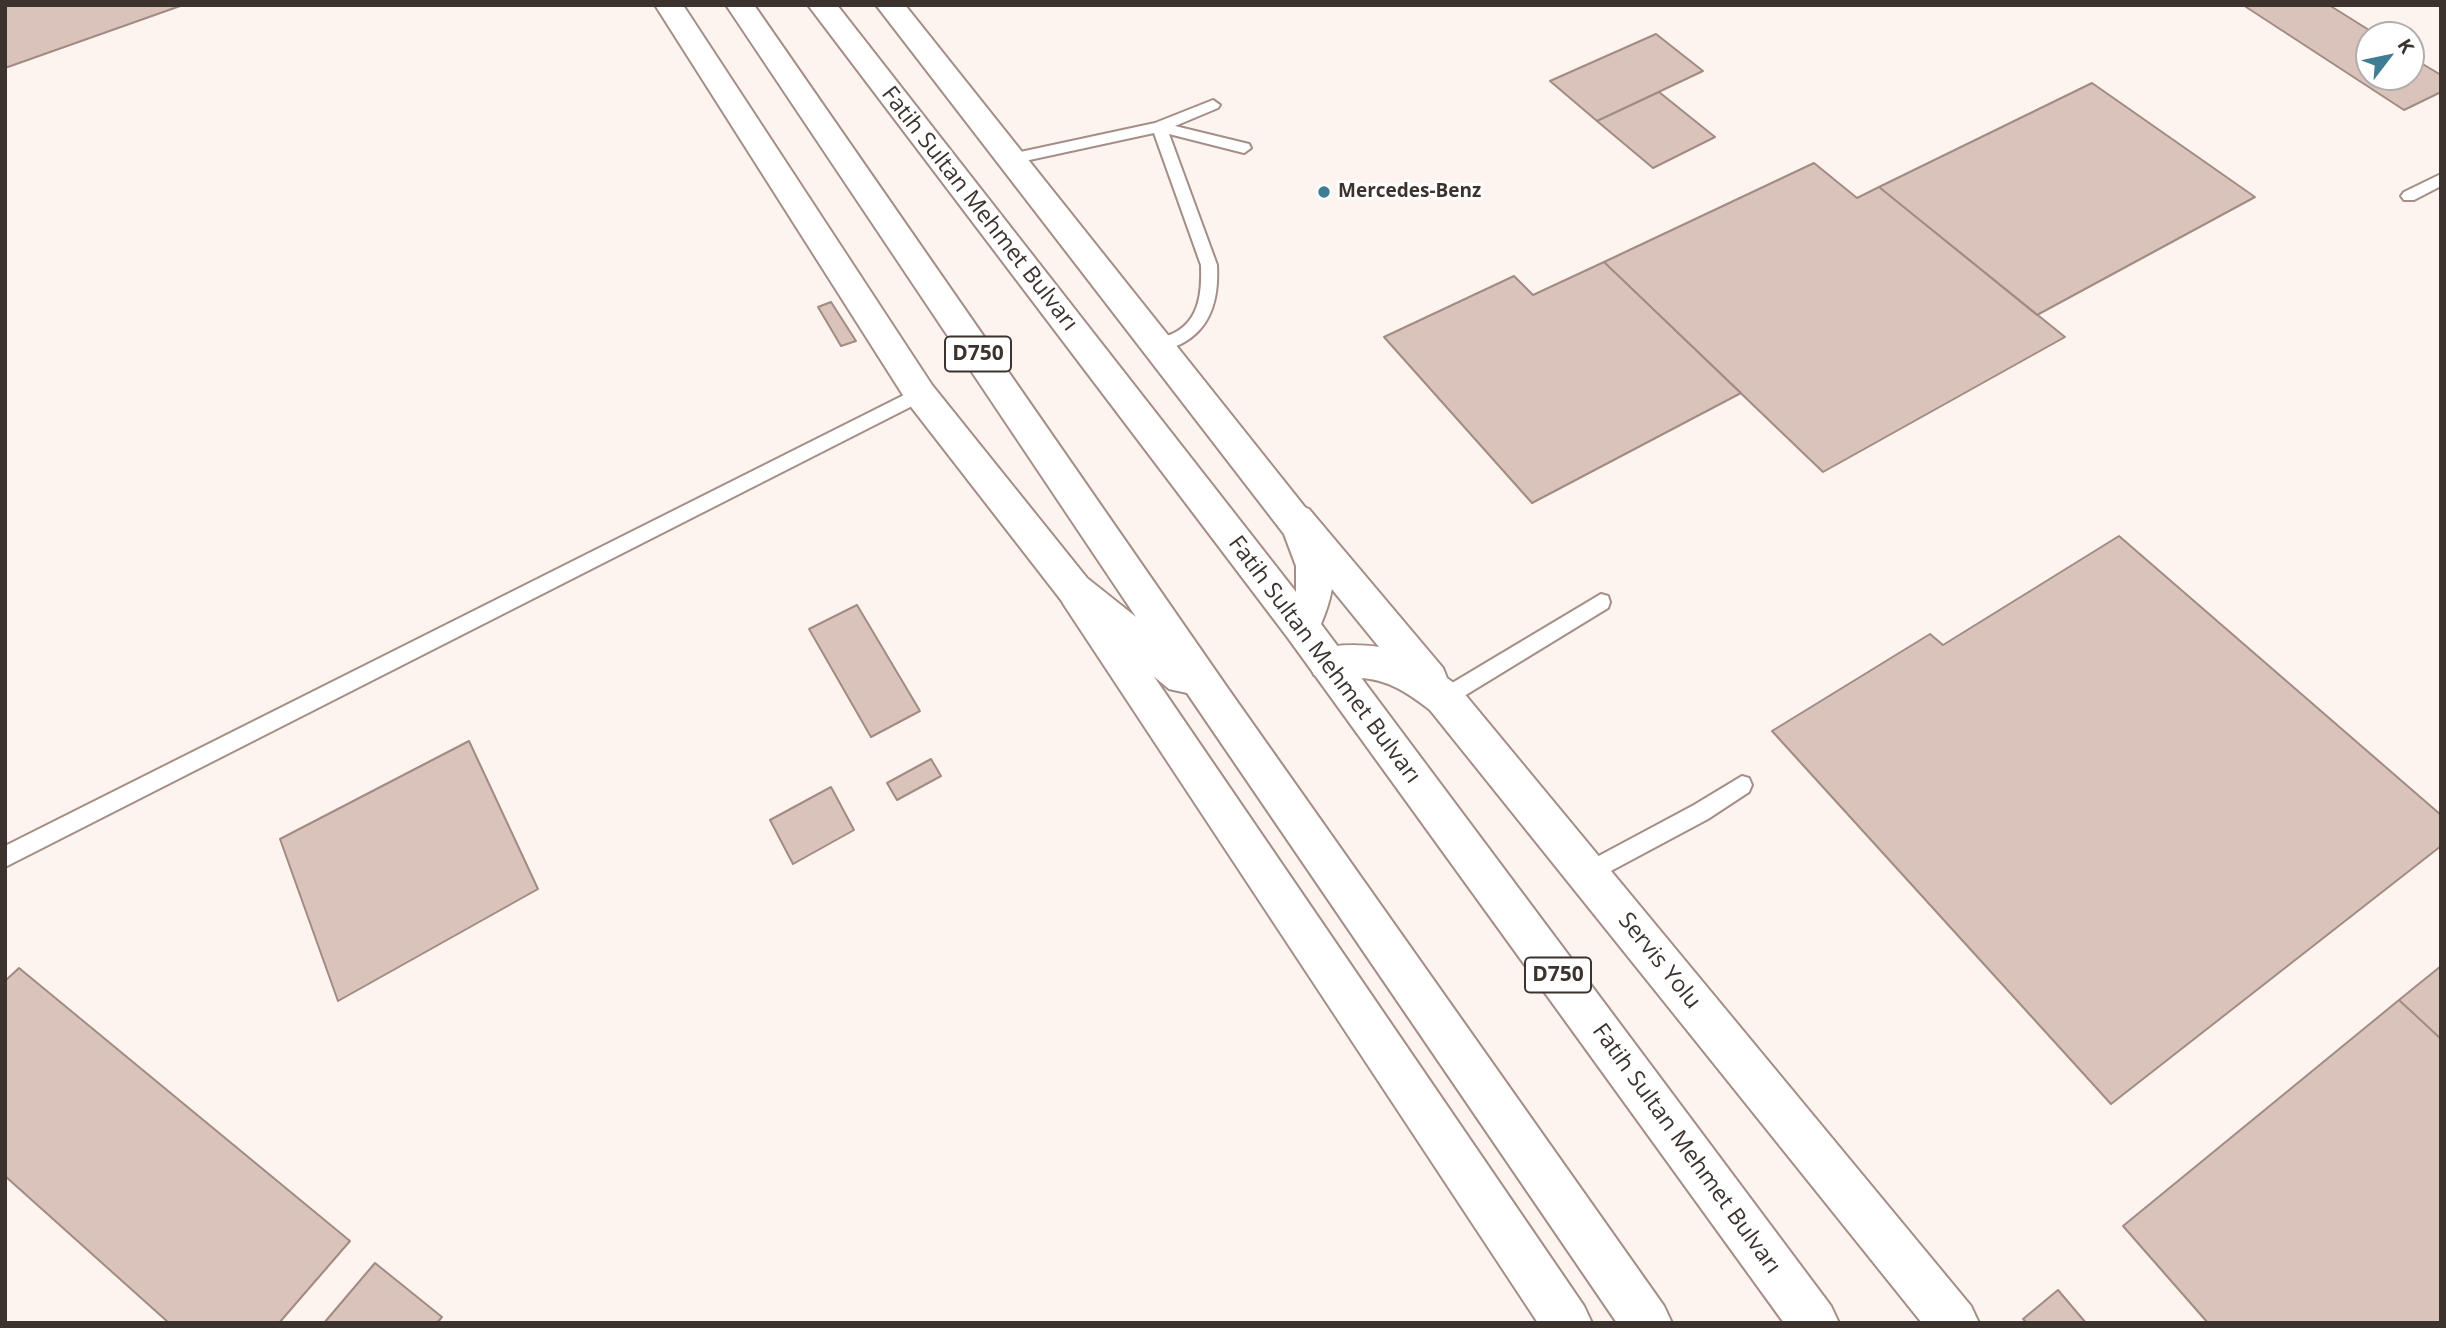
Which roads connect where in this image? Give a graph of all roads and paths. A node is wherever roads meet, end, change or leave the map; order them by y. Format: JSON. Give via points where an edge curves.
{"nodes":[{"id":1,"x":669,"y":5,"type":"edge"},
{"id":2,"x":740,"y":5,"type":"edge"},
{"id":3,"x":822,"y":5,"type":"edge"},
{"id":4,"x":890,"y":5,"type":"edge"},
{"id":5,"x":1213,"y":105,"type":"dead end"},
{"id":6,"x":1159,"y":127,"type":"junction"},
{"id":7,"x":1244,"y":148,"type":"dead end"},
{"id":8,"x":1011,"y":159,"type":"junction"},
{"id":9,"x":2441,"y":179,"type":"edge"},
{"id":10,"x":2409,"y":196,"type":"dead end"},
{"id":11,"x":1159,"y":346,"type":"junction"},
{"id":12,"x":920,"y":394,"type":"junction"},
{"id":13,"x":1266,"y":482,"type":"junction"},
{"id":14,"x":1074,"y":589,"type":"junction"},
{"id":15,"x":1601,"y":603,"type":"dead end"},
{"id":16,"x":1301,"y":627,"type":"junction"},
{"id":17,"x":1328,"y":663,"type":"junction"},
{"id":18,"x":1444,"y":698,"type":"junction"},
{"id":19,"x":1215,"y":702,"type":"junction"},
{"id":20,"x":1742,"y":785,"type":"dead end"},
{"id":21,"x":5,"y":857,"type":"edge"},
{"id":22,"x":1587,"y":873,"type":"junction"},
{"id":23,"x":1567,"y":1323,"type":"edge"},
{"id":24,"x":1647,"y":1323,"type":"edge"},
{"id":25,"x":1814,"y":1323,"type":"edge"},
{"id":26,"x":1954,"y":1323,"type":"edge"}],
"edges":[{"from":1,"to":12,"type":"main road"},
{"from":2,"to":19,"type":"main road","number":"D750"},
{"from":3,"to":16,"type":"main road","name":"Fatih Sultan Mehmet Bulvarı","number":"D750"},
{"from":4,"to":8,"type":"main road"},
{"from":5,"to":6,"type":"lane"},
{"from":6,"to":7,"type":"lane"},
{"from":6,"to":8,"type":"lane"},
{"from":6,"to":11,"type":"lane","via":[[1211,280],[1210,294],[1191,331]]},
{"from":8,"to":11,"type":"main road"},
{"from":9,"to":10,"type":"lane"},
{"from":11,"to":13,"type":"main road"},
{"from":12,"to":14,"type":"main road"},
{"from":12,"to":21,"type":"lane"},
{"from":13,"to":16,"type":"main road","via":[[1299,526],[1318,569],[1316,594]]},
{"from":13,"to":18,"type":"main road"},
{"from":14,"to":19,"type":"main road"},
{"from":14,"to":23,"type":"main road"},
{"from":15,"to":18,"type":"lane"},
{"from":16,"to":17,"type":"main road","name":"Fatih Sultan Mehmet Bulvarı","number":"D750"},
{"from":17,"to":18,"type":"main road","name":"Servis Yolu","via":[[1365,660],[1401,670],[1423,680]]},
{"from":17,"to":25,"type":"main road","name":"Fatih Sultan Mehmet Bulvarı","number":"D750"},
{"from":18,"to":22,"type":"main road","name":"Servis Yolu"},
{"from":19,"to":24,"type":"main road","number":"D750"},
{"from":20,"to":22,"type":"lane"},
{"from":22,"to":26,"type":"main road","name":"Servis Yolu"}]}
